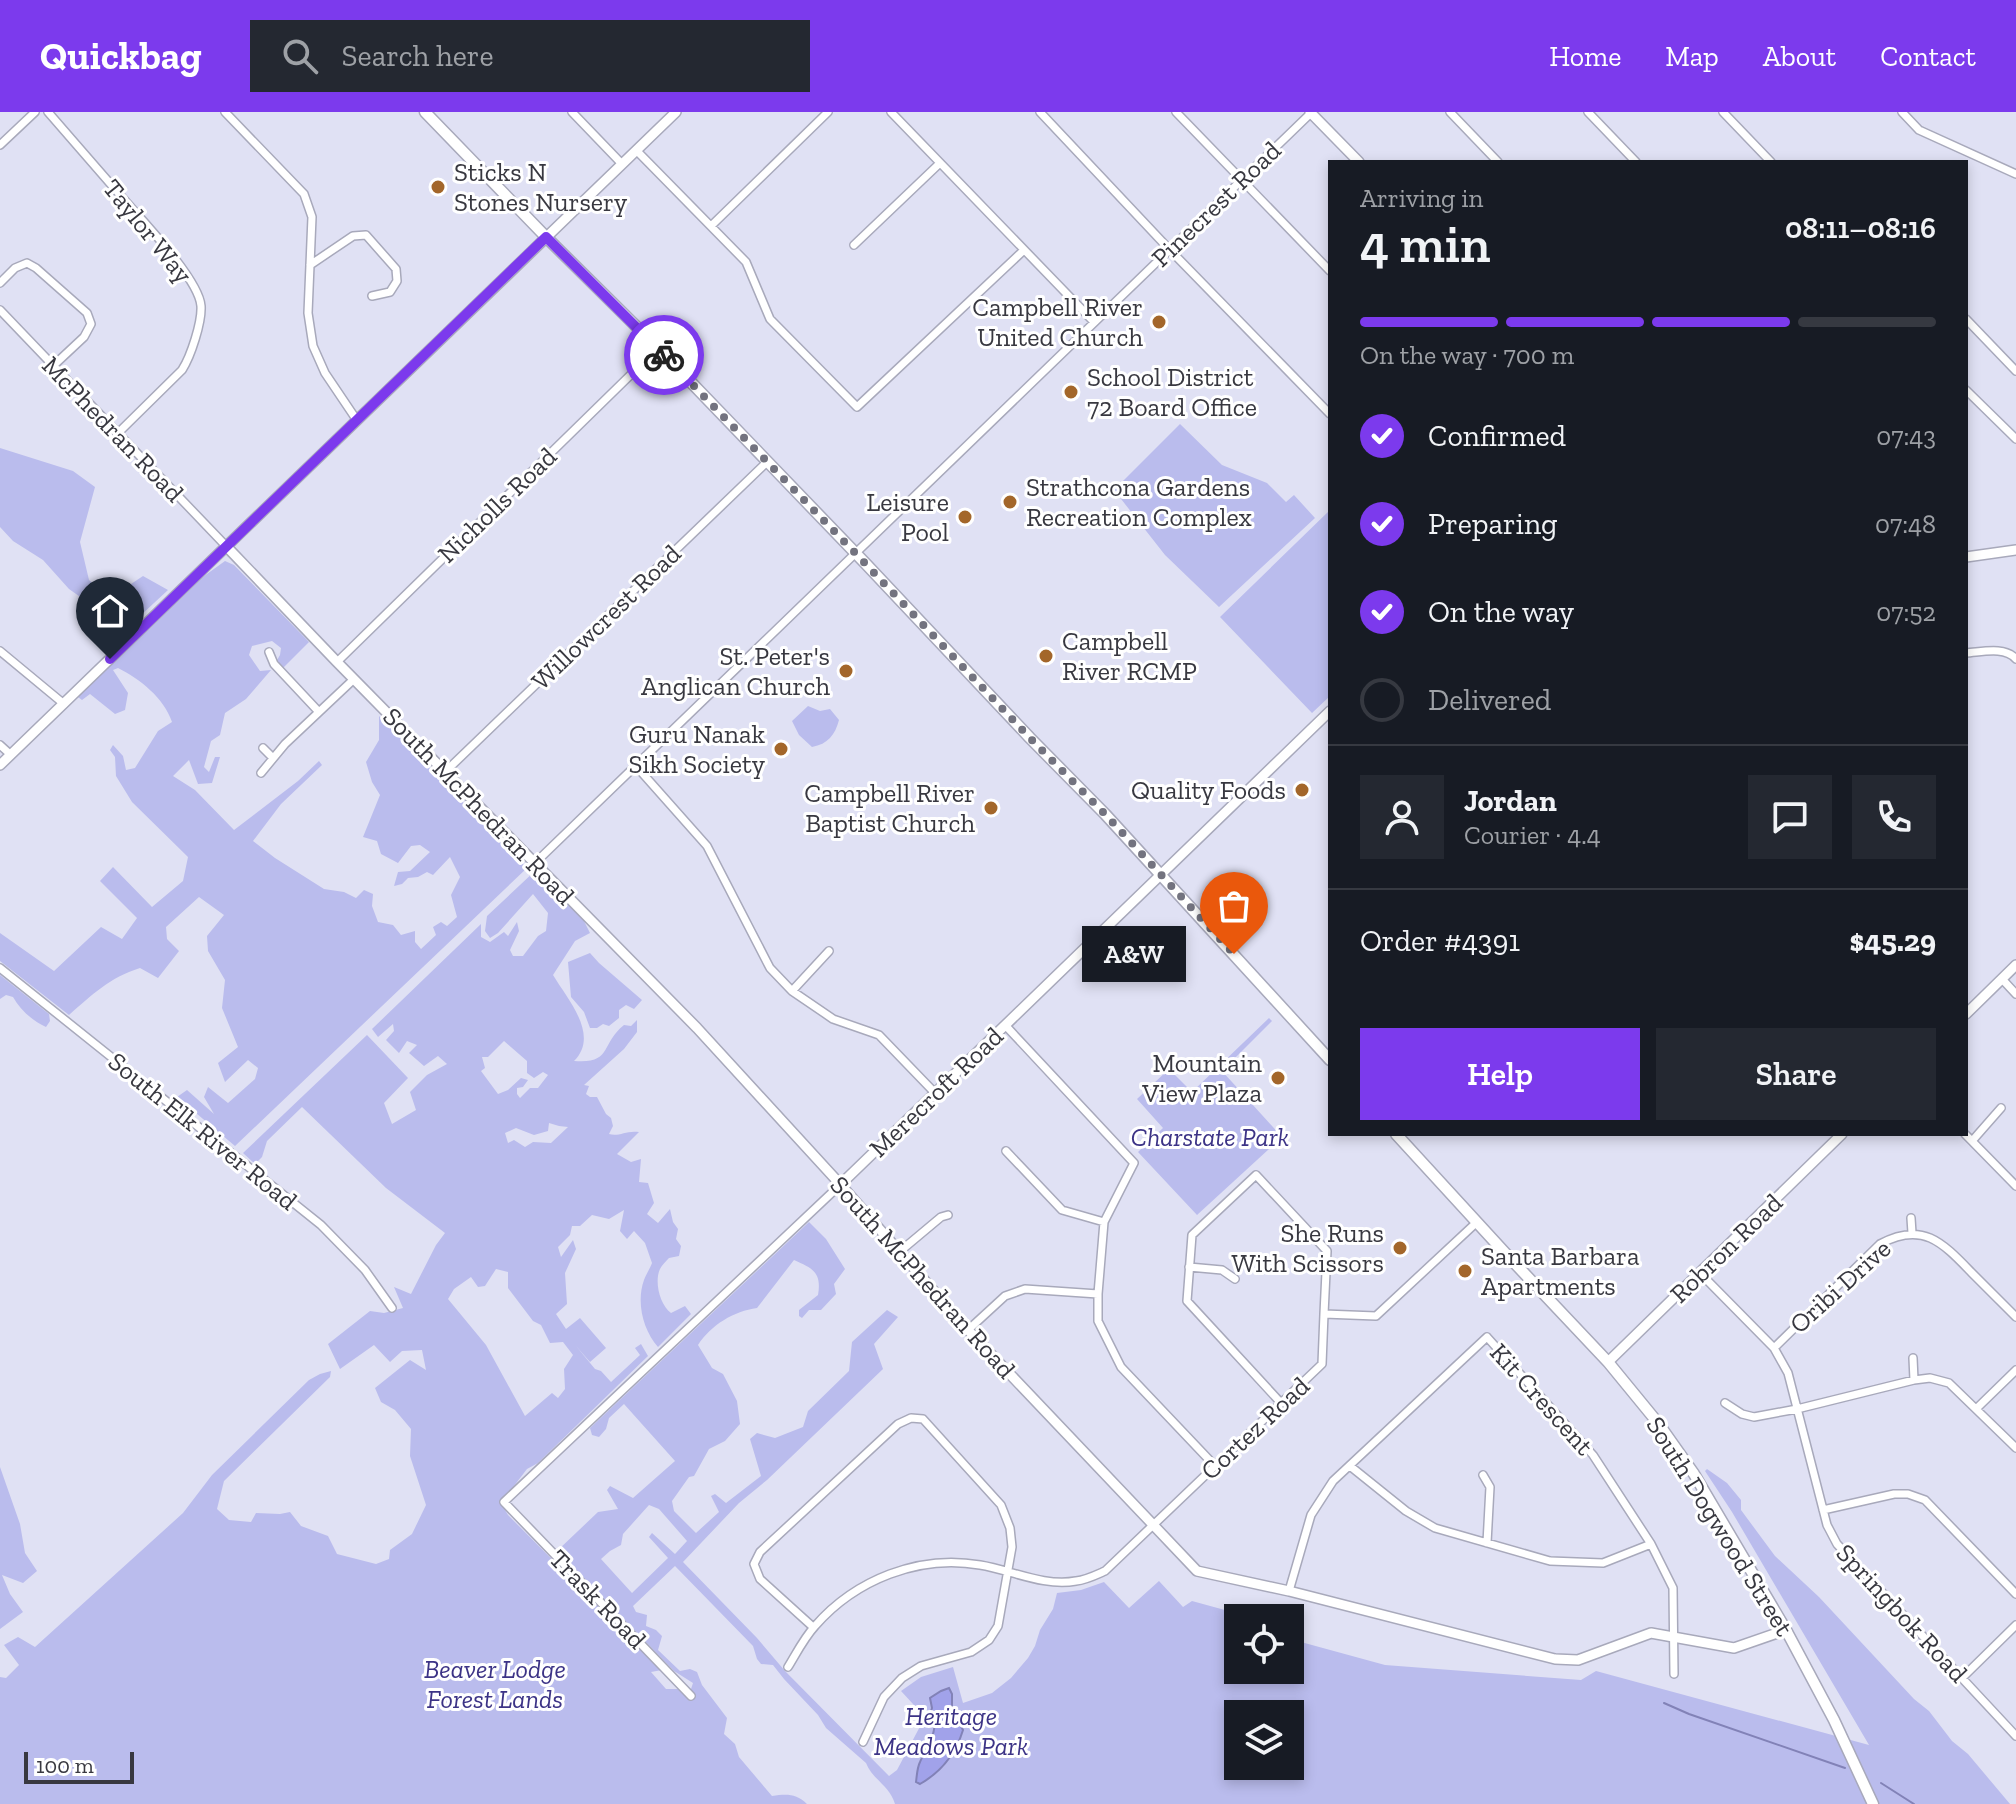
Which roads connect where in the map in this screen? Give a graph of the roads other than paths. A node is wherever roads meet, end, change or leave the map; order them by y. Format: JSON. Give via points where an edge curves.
{"nodes":[{"id":1,"x":35,"y":112,"type":"edge"},
{"id":2,"x":48,"y":112,"type":"edge"},
{"id":3,"x":225,"y":112,"type":"edge"},
{"id":4,"x":425,"y":112,"type":"edge"},
{"id":5,"x":572,"y":112,"type":"edge"},
{"id":6,"x":828,"y":112,"type":"edge"},
{"id":7,"x":891,"y":112,"type":"edge"},
{"id":8,"x":1040,"y":112,"type":"edge"},
{"id":9,"x":1176,"y":112,"type":"edge"},
{"id":10,"x":1310,"y":112,"type":"edge"},
{"id":11,"x":1450,"y":112,"type":"edge"},
{"id":12,"x":1588,"y":112,"type":"edge"},
{"id":13,"x":1723,"y":112,"type":"edge"},
{"id":14,"x":1902,"y":112,"type":"edge"},
{"id":15,"x":671,"y":114,"type":"edge"},
{"id":16,"x":0,"y":145,"type":"edge"},
{"id":17,"x":636,"y":150,"type":"junction"},
{"id":18,"x":1357,"y":160,"type":"edge"},
{"id":19,"x":1496,"y":160,"type":"edge"},
{"id":20,"x":1634,"y":160,"type":"edge"},
{"id":21,"x":1769,"y":160,"type":"edge"},
{"id":22,"x":940,"y":163,"type":"junction"},
{"id":23,"x":622,"y":164,"type":"junction"},
{"id":24,"x":2015,"y":174,"type":"edge"},
{"id":25,"x":1241,"y":180,"type":"junction"},
{"id":26,"x":711,"y":226,"type":"junction"},
{"id":27,"x":546,"y":237,"type":"junction"},
{"id":28,"x":854,"y":245,"type":"dead end"},
{"id":29,"x":1169,"y":249,"type":"junction"},
{"id":30,"x":1024,"y":250,"type":"junction"},
{"id":31,"x":310,"y":265,"type":"junction"},
{"id":32,"x":1328,"y":269,"type":"edge"},
{"id":33,"x":0,"y":283,"type":"edge"},
{"id":34,"x":372,"y":296,"type":"dead end"},
{"id":35,"x":0,"y":310,"type":"edge"},
{"id":36,"x":1968,"y":321,"type":"edge"},
{"id":37,"x":1094,"y":322,"type":"junction"},
{"id":38,"x":658,"y":348,"type":"junction"},
{"id":39,"x":53,"y":366,"type":"junction"},
{"id":40,"x":2016,"y":371,"type":"edge"},
{"id":41,"x":1968,"y":392,"type":"edge"},
{"id":42,"x":1328,"y":412,"type":"edge"},
{"id":43,"x":356,"y":419,"type":"junction"},
{"id":44,"x":117,"y":434,"type":"junction"},
{"id":45,"x":2016,"y":439,"type":"edge"},
{"id":46,"x":767,"y":462,"type":"junction"},
{"id":47,"x":226,"y":546,"type":"junction"},
{"id":48,"x":2016,"y":550,"type":"edge"},
{"id":49,"x":856,"y":553,"type":"junction"},
{"id":50,"x":1968,"y":557,"type":"edge"},
{"id":51,"x":0,"y":651,"type":"edge"},
{"id":52,"x":269,"y":652,"type":"dead end"},
{"id":53,"x":1968,"y":653,"type":"edge"},
{"id":54,"x":2016,"y":659,"type":"edge"},
{"id":55,"x":337,"y":662,"type":"junction"},
{"id":56,"x":354,"y":679,"type":"junction"},
{"id":57,"x":64,"y":704,"type":"junction"},
{"id":58,"x":319,"y":712,"type":"junction"},
{"id":59,"x":1328,"y":713,"type":"edge"},
{"id":60,"x":0,"y":745,"type":"edge"},
{"id":61,"x":263,"y":748,"type":"dead end"},
{"id":62,"x":11,"y":755,"type":"junction"},
{"id":63,"x":273,"y":758,"type":"junction"},
{"id":64,"x":0,"y":765,"type":"edge"},
{"id":65,"x":636,"y":766,"type":"junction"},
{"id":66,"x":445,"y":772,"type":"junction"},
{"id":67,"x":261,"y":773,"type":"dead end"},
{"id":68,"x":535,"y":863,"type":"junction"},
{"id":69,"x":1161,"y":874,"type":"junction"},
{"id":70,"x":829,"y":951,"type":"dead end"},
{"id":71,"x":2016,"y":965,"type":"edge"},
{"id":72,"x":0,"y":968,"type":"edge"},
{"id":73,"x":2002,"y":979,"type":"junction"},
{"id":74,"x":792,"y":991,"type":"junction"},
{"id":75,"x":2016,"y":994,"type":"edge"},
{"id":76,"x":1968,"y":1012,"type":"edge"},
{"id":77,"x":1005,"y":1025,"type":"junction"},
{"id":78,"x":1328,"y":1058,"type":"edge"},
{"id":79,"x":935,"y":1093,"type":"junction"},
{"id":80,"x":2001,"y":1108,"type":"dead end"},
{"id":81,"x":1398,"y":1136,"type":"edge"},
{"id":82,"x":1840,"y":1136,"type":"edge"},
{"id":83,"x":1967,"y":1136,"type":"edge"},
{"id":84,"x":1972,"y":1141,"type":"junction"},
{"id":85,"x":1006,"y":1151,"type":"dead end"},
{"id":86,"x":840,"y":1185,"type":"junction"},
{"id":87,"x":2016,"y":1186,"type":"edge"},
{"id":88,"x":948,"y":1215,"type":"dead end"},
{"id":89,"x":1911,"y":1218,"type":"dead end"},
{"id":90,"x":1104,"y":1222,"type":"junction"},
{"id":91,"x":1477,"y":1222,"type":"junction"},
{"id":92,"x":1912,"y":1233,"type":"junction"},
{"id":93,"x":898,"y":1253,"type":"junction"},
{"id":94,"x":1189,"y":1267,"type":"junction"},
{"id":95,"x":1700,"y":1273,"type":"junction"},
{"id":96,"x":1235,"y":1279,"type":"dead end"},
{"id":97,"x":1098,"y":1294,"type":"junction"},
{"id":98,"x":392,"y":1308,"type":"dead end"},
{"id":99,"x":1324,"y":1314,"type":"junction"},
{"id":100,"x":2016,"y":1317,"type":"edge"},
{"id":101,"x":968,"y":1330,"type":"junction"},
{"id":102,"x":1774,"y":1348,"type":"junction"},
{"id":103,"x":1913,"y":1358,"type":"dead end"},
{"id":104,"x":1608,"y":1362,"type":"junction"},
{"id":105,"x":2016,"y":1370,"type":"edge"},
{"id":106,"x":1914,"y":1380,"type":"junction"},
{"id":107,"x":1281,"y":1403,"type":"junction"},
{"id":108,"x":1725,"y":1403,"type":"dead end"},
{"id":109,"x":1977,"y":1408,"type":"junction"},
{"id":110,"x":1797,"y":1409,"type":"junction"},
{"id":111,"x":2016,"y":1448,"type":"edge"},
{"id":112,"x":1215,"y":1466,"type":"junction"},
{"id":113,"x":1350,"y":1466,"type":"junction"},
{"id":114,"x":1483,"y":1475,"type":"dead end"},
{"id":115,"x":504,"y":1502,"type":"joint"},
{"id":116,"x":1823,"y":1510,"type":"junction"},
{"id":117,"x":1153,"y":1524,"type":"junction"},
{"id":118,"x":1487,"y":1543,"type":"junction"},
{"id":119,"x":1651,"y":1544,"type":"junction"},
{"id":120,"x":1008,"y":1570,"type":"junction"},
{"id":121,"x":1289,"y":1591,"type":"junction"},
{"id":122,"x":2016,"y":1594,"type":"edge"},
{"id":123,"x":2016,"y":1625,"type":"edge"},
{"id":124,"x":813,"y":1627,"type":"junction"},
{"id":125,"x":1786,"y":1630,"type":"junction"},
{"id":126,"x":1673,"y":1637,"type":"junction"},
{"id":127,"x":788,"y":1667,"type":"dead end"},
{"id":128,"x":1674,"y":1674,"type":"dead end"},
{"id":129,"x":1962,"y":1678,"type":"junction"},
{"id":130,"x":691,"y":1696,"type":"dead end"},
{"id":131,"x":2016,"y":1736,"type":"edge"},
{"id":132,"x":863,"y":1742,"type":"dead end"},
{"id":133,"x":1873,"y":1804,"type":"edge"}],
"edges":[{"from":1,"to":16,"type":"street"},
{"from":2,"to":44,"type":"street","name":"Taylor Way","via":[[182,269],[201,308],[194,345],[182,370]]},
{"from":3,"to":31,"type":"street","via":[[304,194],[312,217]]},
{"from":4,"to":27,"type":"main road"},
{"from":5,"to":23,"type":"street"},
{"from":6,"to":26,"type":"street"},
{"from":7,"to":22,"type":"street"},
{"from":8,"to":29,"type":"street"},
{"from":9,"to":25,"type":"street"},
{"from":10,"to":18,"type":"street"},
{"from":10,"to":25,"type":"street","name":"Pinecrest Road"},
{"from":11,"to":19,"type":"street"},
{"from":12,"to":20,"type":"street"},
{"from":13,"to":21,"type":"street"},
{"from":14,"to":24,"type":"street","via":[[1919,130]]},
{"from":15,"to":17,"type":"street"},
{"from":17,"to":23,"type":"street"},
{"from":17,"to":26,"type":"street"},
{"from":22,"to":28,"type":"street"},
{"from":22,"to":30,"type":"street"},
{"from":23,"to":27,"type":"street"},
{"from":25,"to":29,"type":"street","name":"Pinecrest Road"},
{"from":25,"to":32,"type":"street"},
{"from":26,"to":30,"type":"street","via":[[746,262],[770,319],[857,407]]},
{"from":27,"to":38,"type":"main road"},
{"from":27,"to":43,"type":"street"},
{"from":29,"to":37,"type":"street","name":"Pinecrest Road"},
{"from":29,"to":42,"type":"street"},
{"from":30,"to":37,"type":"street"},
{"from":31,"to":34,"type":"street","via":[[353,236],[366,235],[396,269],[390,292]]},
{"from":31,"to":43,"type":"street","via":[[313,346]]},
{"from":33,"to":39,"type":"street","via":[[27,263],[87,313],[91,324],[84,337]]},
{"from":35,"to":39,"type":"street","name":"McPhedran Road"},
{"from":36,"to":40,"type":"street"},
{"from":37,"to":49,"type":"street","name":"Pinecrest Road"},
{"from":38,"to":46,"type":"main road"},
{"from":38,"to":55,"type":"street","name":"Nicholls Road"},
{"from":39,"to":44,"type":"street","name":"McPhedran Road"},
{"from":41,"to":45,"type":"street"},
{"from":43,"to":47,"type":"street"},
{"from":44,"to":47,"type":"street","name":"McPhedran Road"},
{"from":46,"to":49,"type":"main road"},
{"from":46,"to":66,"type":"street","name":"Willowcrest Road"},
{"from":47,"to":55,"type":"street","name":"South McPhedran Road"},
{"from":47,"to":57,"type":"street"},
{"from":48,"to":50,"type":"street"},
{"from":49,"to":65,"type":"street","name":"Pinecrest Road"},
{"from":49,"to":69,"type":"main road"},
{"from":51,"to":57,"type":"street"},
{"from":52,"to":58,"type":"street"},
{"from":53,"to":54,"type":"street","via":[[2001,651]]},
{"from":55,"to":56,"type":"street","name":"South McPhedran Road"},
{"from":56,"to":58,"type":"street"},
{"from":56,"to":66,"type":"street","name":"South McPhedran Road"},
{"from":57,"to":62,"type":"street"},
{"from":58,"to":63,"type":"street"},
{"from":59,"to":69,"type":"street","name":"Merecroft Road"},
{"from":60,"to":62,"type":"street"},
{"from":61,"to":63,"type":"street"},
{"from":62,"to":64,"type":"street"},
{"from":63,"to":67,"type":"street"},
{"from":65,"to":68,"type":"street","name":"Pinecrest Road"},
{"from":65,"to":74,"type":"street","via":[[707,846],[770,968]]},
{"from":66,"to":68,"type":"street","name":"South McPhedran Road"},
{"from":68,"to":86,"type":"street","name":"South McPhedran Road","via":[[697,1028]]},
{"from":69,"to":77,"type":"street","name":"Merecroft Road"},
{"from":69,"to":78,"type":"main road"},
{"from":70,"to":74,"type":"street"},
{"from":71,"to":73,"type":"street"},
{"from":72,"to":98,"type":"street","name":"South Elk River Road","via":[[321,1225],[365,1270]]},
{"from":73,"to":75,"type":"street"},
{"from":73,"to":76,"type":"street"},
{"from":74,"to":79,"type":"street","via":[[833,1019],[879,1035]]},
{"from":77,"to":79,"type":"street","name":"Merecroft Road"},
{"from":77,"to":90,"type":"street","via":[[1134,1163]]},
{"from":79,"to":86,"type":"street","name":"Merecroft Road"},
{"from":80,"to":84,"type":"street"},
{"from":81,"to":91,"type":"main road","name":"South Dogwood Street"},
{"from":82,"to":95,"type":"street","name":"Robron Road"},
{"from":83,"to":84,"type":"street"},
{"from":84,"to":87,"type":"street"},
{"from":85,"to":90,"type":"street","via":[[1062,1210]]},
{"from":86,"to":93,"type":"street","name":"South McPhedran Road"},
{"from":86,"to":115,"type":"street","name":"Merecroft Road"},
{"from":88,"to":93,"type":"street"},
{"from":89,"to":92,"type":"street","name":"Oribi Drive"},
{"from":90,"to":97,"type":"street"},
{"from":91,"to":99,"type":"street","via":[[1376,1316]]},
{"from":91,"to":104,"type":"main road","name":"South Dogwood Street"},
{"from":92,"to":100,"type":"street","name":"Oribi Drive","via":[[1946,1246]]},
{"from":92,"to":102,"type":"street","name":"Oribi Drive","via":[[1880,1244]]},
{"from":93,"to":101,"type":"street","name":"South McPhedran Road"},
{"from":94,"to":96,"type":"street","via":[[1222,1270]]},
{"from":94,"to":99,"type":"street","name":"Cortez Road","via":[[1192,1235],[1256,1175],[1327,1251]]},
{"from":94,"to":107,"type":"street","via":[[1187,1301]]},
{"from":95,"to":102,"type":"street","name":"Springbok Road"},
{"from":95,"to":104,"type":"street","name":"Robron Road"},
{"from":97,"to":101,"type":"street","via":[[1025,1289],[1005,1296]]},
{"from":97,"to":112,"type":"street","via":[[1098,1321],[1121,1367]]},
{"from":99,"to":107,"type":"street","name":"Cortez Road","via":[[1322,1364]]},
{"from":101,"to":117,"type":"street","name":"South McPhedran Road"},
{"from":102,"to":110,"type":"street","name":"Springbok Road","via":[[1788,1373]]},
{"from":103,"to":106,"type":"street"},
{"from":104,"to":125,"type":"main road","name":"South Dogwood Street","via":[[1694,1474]]},
{"from":105,"to":109,"type":"street"},
{"from":106,"to":109,"type":"street","via":[[1949,1383]]},
{"from":106,"to":110,"type":"street"},
{"from":107,"to":112,"type":"street","name":"Cortez Road"},
{"from":108,"to":110,"type":"street","via":[[1754,1417]]},
{"from":109,"to":111,"type":"street"},
{"from":110,"to":116,"type":"street","name":"Springbok Road"},
{"from":112,"to":117,"type":"street","name":"Cortez Road"},
{"from":113,"to":118,"type":"street","via":[[1435,1528]]},
{"from":113,"to":119,"type":"street","name":"Kit Crescent","via":[[1487,1337],[1593,1455]]},
{"from":113,"to":121,"type":"street","name":"Kit Crescent","via":[[1311,1515]]},
{"from":114,"to":118,"type":"street","via":[[1490,1487]]},
{"from":115,"to":130,"type":"street","name":"Trask Road"},
{"from":116,"to":122,"type":"street","via":[[1894,1494],[1925,1500]]},
{"from":116,"to":129,"type":"street","name":"Springbok Road","via":[[1837,1544]]},
{"from":117,"to":120,"type":"street","name":"Cortez Road","via":[[1105,1571],[1077,1581],[1051,1582]]},
{"from":117,"to":121,"type":"street","name":"South McPhedran Road","via":[[1197,1571]]},
{"from":118,"to":119,"type":"street","via":[[1550,1561],[1603,1563]]},
{"from":119,"to":126,"type":"street","name":"Kit Crescent","via":[[1673,1588]]},
{"from":120,"to":124,"type":"street","name":"Cortez Road","via":[[939,1562],[903,1569],[840,1601]]},
{"from":120,"to":124,"type":"street","via":[[1010,1528],[1001,1505],[923,1419],[911,1418],[898,1424],[760,1552],[754,1564],[760,1579]]},
{"from":120,"to":132,"type":"street","via":[[998,1626],[989,1640],[902,1678],[884,1697]]},
{"from":121,"to":126,"type":"street","name":"South McPhedran Road","via":[[1556,1660],[1578,1660],[1651,1633]]},
{"from":123,"to":129,"type":"street"},
{"from":124,"to":127,"type":"street","name":"Cortez Road"},
{"from":125,"to":126,"type":"street","name":"South McPhedran Road","via":[[1734,1648]]},
{"from":125,"to":133,"type":"main road","name":"South Dogwood Street"},
{"from":126,"to":128,"type":"street","name":"Kit Crescent"},
{"from":129,"to":131,"type":"street","name":"Springbok Road"}]}
